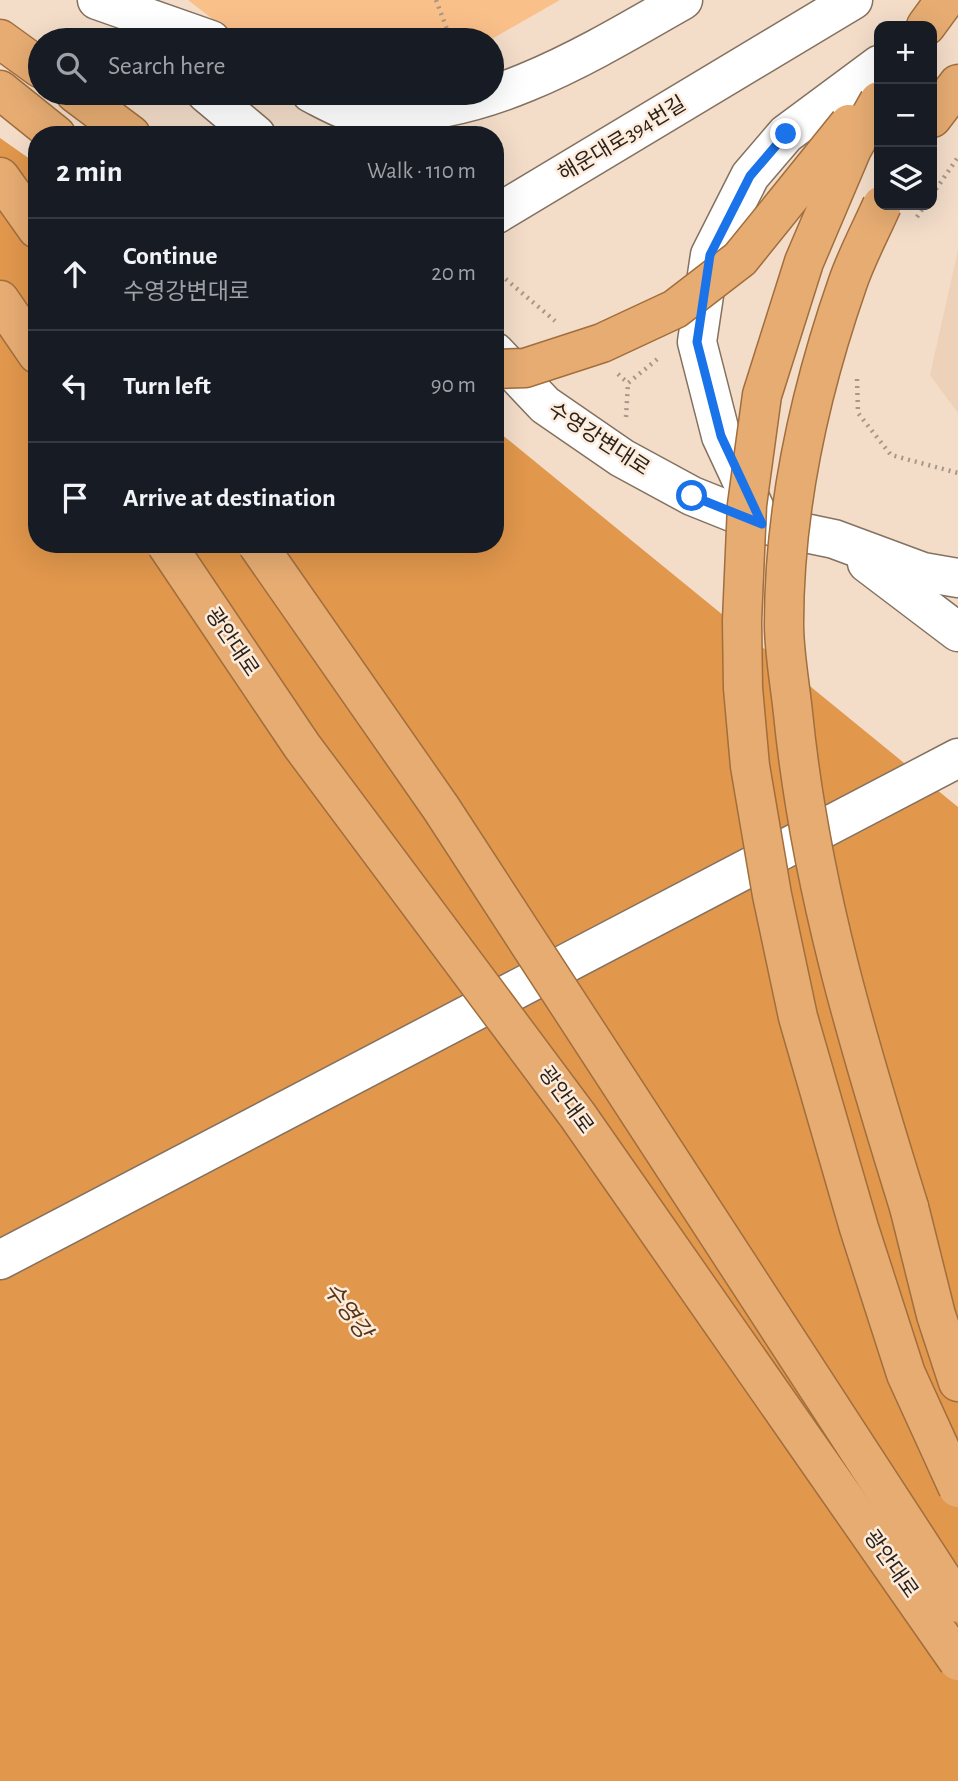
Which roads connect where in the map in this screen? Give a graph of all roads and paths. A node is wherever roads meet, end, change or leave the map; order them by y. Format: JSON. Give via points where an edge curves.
{"nodes":[{"id":1,"x":96,"y":0,"type":"edge"},
{"id":2,"x":436,"y":0,"type":"edge"},
{"id":3,"x":683,"y":0,"type":"edge"},
{"id":4,"x":810,"y":0,"type":"edge"},
{"id":5,"x":853,"y":0,"type":"edge"},
{"id":6,"x":879,"y":0,"type":"edge"},
{"id":7,"x":946,"y":0,"type":"edge"},
{"id":8,"x":958,"y":10,"type":"edge"},
{"id":9,"x":930,"y":21,"type":"edge"},
{"id":10,"x":937,"y":25,"type":"edge"},
{"id":11,"x":129,"y":28,"type":"edge"},
{"id":12,"x":176,"y":28,"type":"edge"},
{"id":13,"x":446,"y":28,"type":"edge"},
{"id":14,"x":0,"y":39,"type":"edge"},
{"id":15,"x":28,"y":59,"type":"edge"},
{"id":16,"x":748,"y":63,"type":"junction"},
{"id":17,"x":874,"y":69,"type":"edge"},
{"id":18,"x":958,"y":84,"type":"edge"},
{"id":19,"x":0,"y":90,"type":"edge"},
{"id":20,"x":504,"y":90,"type":"edge"},
{"id":21,"x":874,"y":93,"type":"edge"},
{"id":22,"x":91,"y":105,"type":"edge"},
{"id":23,"x":220,"y":105,"type":"edge"},
{"id":24,"x":336,"y":105,"type":"edge"},
{"id":25,"x":459,"y":105,"type":"edge"},
{"id":26,"x":874,"y":110,"type":"edge"},
{"id":27,"x":937,"y":111,"type":"edge"},
{"id":28,"x":45,"y":126,"type":"edge"},
{"id":29,"x":119,"y":126,"type":"edge"},
{"id":30,"x":245,"y":126,"type":"edge"},
{"id":31,"x":958,"y":157,"type":"edge"},
{"id":32,"x":0,"y":177,"type":"edge"},
{"id":33,"x":937,"y":188,"type":"edge"},
{"id":34,"x":504,"y":210,"type":"edge"},
{"id":35,"x":28,"y":216,"type":"edge"},
{"id":36,"x":896,"y":216,"type":"edge"},
{"id":37,"x":0,"y":300,"type":"edge"},
{"id":38,"x":28,"y":341,"type":"edge"},
{"id":39,"x":504,"y":362,"type":"edge"},
{"id":40,"x":504,"y":369,"type":"edge"},
{"id":41,"x":857,"y":375,"type":"dead end"},
{"id":42,"x":958,"y":473,"type":"edge"},
{"id":43,"x":762,"y":524,"type":"junction"},
{"id":44,"x":834,"y":539,"type":"junction"},
{"id":45,"x":172,"y":553,"type":"edge"},
{"id":46,"x":263,"y":553,"type":"edge"},
{"id":47,"x":958,"y":578,"type":"edge"},
{"id":48,"x":958,"y":632,"type":"edge"},
{"id":49,"x":955,"y":755,"type":"edge"},
{"id":50,"x":0,"y":1260,"type":"edge"},
{"id":51,"x":958,"y":1382,"type":"edge"},
{"id":52,"x":958,"y":1488,"type":"edge"},
{"id":53,"x":958,"y":1603,"type":"edge"},
{"id":54,"x":958,"y":1661,"type":"edge"}],
"edges":[{"from":1,"to":11,"type":"main road"},
{"from":1,"to":12,"type":"main road"},
{"from":2,"to":13,"type":"path"},
{"from":3,"to":20,"type":"main road","via":[[588,55]]},
{"from":4,"to":16,"type":"main road","name":"해운대로394번길"},
{"from":5,"to":16,"type":"main road","name":"해운대로394번길"},
{"from":6,"to":16,"type":"main road","name":"해운대로394번길"},
{"from":7,"to":9,"type":"highway"},
{"from":8,"to":10,"type":"main road"},
{"from":14,"to":15,"type":"highway"},
{"from":16,"to":34,"type":"main road","name":"해운대로394번길"},
{"from":17,"to":43,"type":"main road","via":[[786,134],[750,176],[710,255],[697,342],[721,436]]},
{"from":18,"to":27,"type":"highway"},
{"from":19,"to":28,"type":"highway"},
{"from":21,"to":40,"type":"highway","bridge":true,"via":[[740,258],[675,309],[601,343],[525,368]]},
{"from":22,"to":29,"type":"highway"},
{"from":23,"to":30,"type":"main road"},
{"from":24,"to":25,"type":"main road","via":[[346,110],[394,113]]},
{"from":26,"to":52,"type":"highway","bridge":true,"via":[[852,149],[804,262],[762,395],[747,505],[743,688],[750,766],[797,1017],[906,1374]]},
{"from":31,"to":33,"type":"path"},
{"from":32,"to":35,"type":"highway"},
{"from":36,"to":51,"type":"highway","bridge":true,"via":[[848,280],[815,388],[791,512],[784,625],[797,757],[819,888],[858,1042]]},
{"from":37,"to":38,"type":"highway"},
{"from":39,"to":43,"type":"main road","name":"수영강변대로","via":[[545,405],[622,458],[692,496]]},
{"from":41,"to":42,"type":"path","via":[[858,413],[891,455]]},
{"from":43,"to":44,"type":"main road","name":"수영강변대로"},
{"from":44,"to":47,"type":"main road","name":"수영강변대로","via":[[923,572]]},
{"from":44,"to":48,"type":"main road"},
{"from":45,"to":54,"type":"highway","name":"광안대로","bridge":true,"via":[[302,746],[578,1116]]},
{"from":46,"to":53,"type":"highway","name":"광안대로","bridge":true,"via":[[441,808]]},
{"from":49,"to":50,"type":"main road","bridge":true}]}
